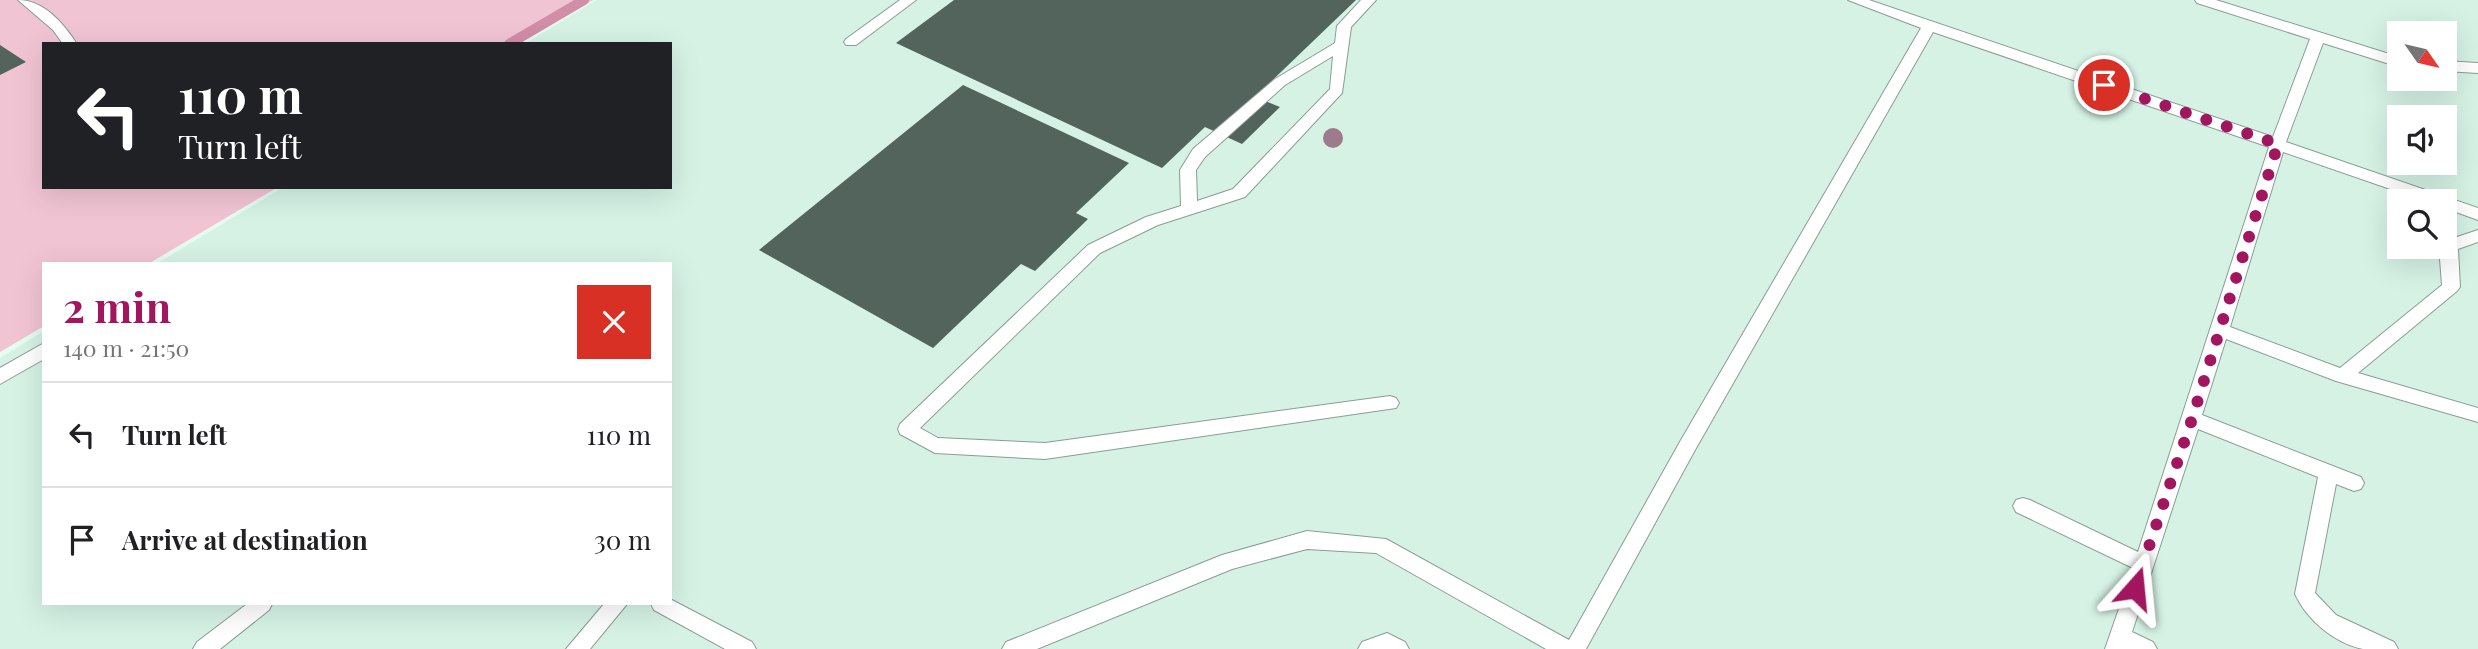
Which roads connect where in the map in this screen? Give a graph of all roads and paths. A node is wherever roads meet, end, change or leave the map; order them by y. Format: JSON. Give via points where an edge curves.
{"nodes":[{"id":1,"x":25,"y":0,"type":"edge"},
{"id":2,"x":909,"y":0,"type":"edge"},
{"id":3,"x":1369,"y":0,"type":"edge"},
{"id":4,"x":1855,"y":0,"type":"edge"},
{"id":5,"x":2202,"y":0,"type":"edge"},
{"id":6,"x":1930,"y":26,"type":"junction"},
{"id":7,"x":2318,"y":38,"type":"junction"},
{"id":8,"x":69,"y":42,"type":"edge"},
{"id":9,"x":851,"y":42,"type":"dead end"},
{"id":10,"x":1340,"y":46,"type":"junction"},
{"id":11,"x":2387,"y":58,"type":"edge"},
{"id":12,"x":2457,"y":67,"type":"edge"},
{"id":13,"x":2478,"y":68,"type":"edge"},
{"id":14,"x":2278,"y":144,"type":"junction"},
{"id":15,"x":2406,"y":189,"type":"edge"},
{"id":16,"x":2457,"y":207,"type":"edge"},
{"id":17,"x":1189,"y":209,"type":"junction"},
{"id":18,"x":2478,"y":214,"type":"edge"},
{"id":19,"x":2478,"y":236,"type":"edge"},
{"id":20,"x":2220,"y":330,"type":"junction"},
{"id":21,"x":42,"y":352,"type":"edge"},
{"id":22,"x":2342,"y":376,"type":"junction"},
{"id":23,"x":0,"y":377,"type":"edge"},
{"id":24,"x":1390,"y":403,"type":"dead end"},
{"id":25,"x":2478,"y":415,"type":"edge"},
{"id":26,"x":2192,"y":419,"type":"junction"},
{"id":27,"x":2328,"y":473,"type":"junction"},
{"id":28,"x":2354,"y":483,"type":"dead end"},
{"id":29,"x":2023,"y":506,"type":"dead end"},
{"id":30,"x":2142,"y":564,"type":"junction"},
{"id":31,"x":261,"y":605,"type":"edge"},
{"id":32,"x":616,"y":605,"type":"edge"},
{"id":33,"x":663,"y":605,"type":"edge"},
{"id":34,"x":2118,"y":643,"type":"edge"},
{"id":35,"x":204,"y":649,"type":"edge"},
{"id":36,"x":577,"y":649,"type":"edge"},
{"id":37,"x":744,"y":649,"type":"edge"},
{"id":38,"x":1013,"y":649,"type":"edge"},
{"id":39,"x":1369,"y":649,"type":"edge"},
{"id":40,"x":1398,"y":649,"type":"edge"},
{"id":41,"x":1566,"y":649,"type":"edge"},
{"id":42,"x":1575,"y":649,"type":"edge"},
{"id":43,"x":2146,"y":649,"type":"edge"},
{"id":44,"x":2387,"y":649,"type":"edge"}],
"edges":[{"from":1,"to":8,"type":"lane"},
{"from":2,"to":9,"type":"lane"},
{"from":3,"to":10,"type":"lane","via":[[1344,26]]},
{"from":4,"to":6,"type":"lane"},
{"from":5,"to":7,"type":"lane"},
{"from":6,"to":14,"type":"lane"},
{"from":6,"to":42,"type":"lane"},
{"from":7,"to":11,"type":"lane"},
{"from":7,"to":14,"type":"lane"},
{"from":10,"to":17,"type":"lane","via":[[1280,82],[1199,153],[1188,170]]},
{"from":10,"to":17,"type":"lane","via":[[1337,90],[1239,193]]},
{"from":12,"to":13,"type":"lane"},
{"from":14,"to":15,"type":"lane"},
{"from":14,"to":20,"type":"lane"},
{"from":16,"to":18,"type":"lane"},
{"from":17,"to":24,"type":"lane","via":[[1094,249],[907,429],[935,445],[1045,451]]},
{"from":19,"to":22,"type":"lane","via":[[2450,245],[2451,288]]},
{"from":20,"to":22,"type":"lane"},
{"from":20,"to":26,"type":"lane"},
{"from":21,"to":23,"type":"lane"},
{"from":22,"to":25,"type":"lane"},
{"from":26,"to":27,"type":"lane"},
{"from":26,"to":30,"type":"lane"},
{"from":27,"to":28,"type":"lane"},
{"from":27,"to":44,"type":"lane","via":[[2305,594],[2311,608],[2326,622]]},
{"from":29,"to":30,"type":"lane"},
{"from":30,"to":34,"type":"lane"},
{"from":31,"to":35,"type":"lane"},
{"from":32,"to":36,"type":"lane"},
{"from":33,"to":37,"type":"lane"},
{"from":34,"to":43,"type":"lane"},
{"from":38,"to":41,"type":"lane","via":[[1229,561],[1307,540],[1379,545]]},
{"from":39,"to":40,"type":"lane","via":[[1387,643]]}]}
